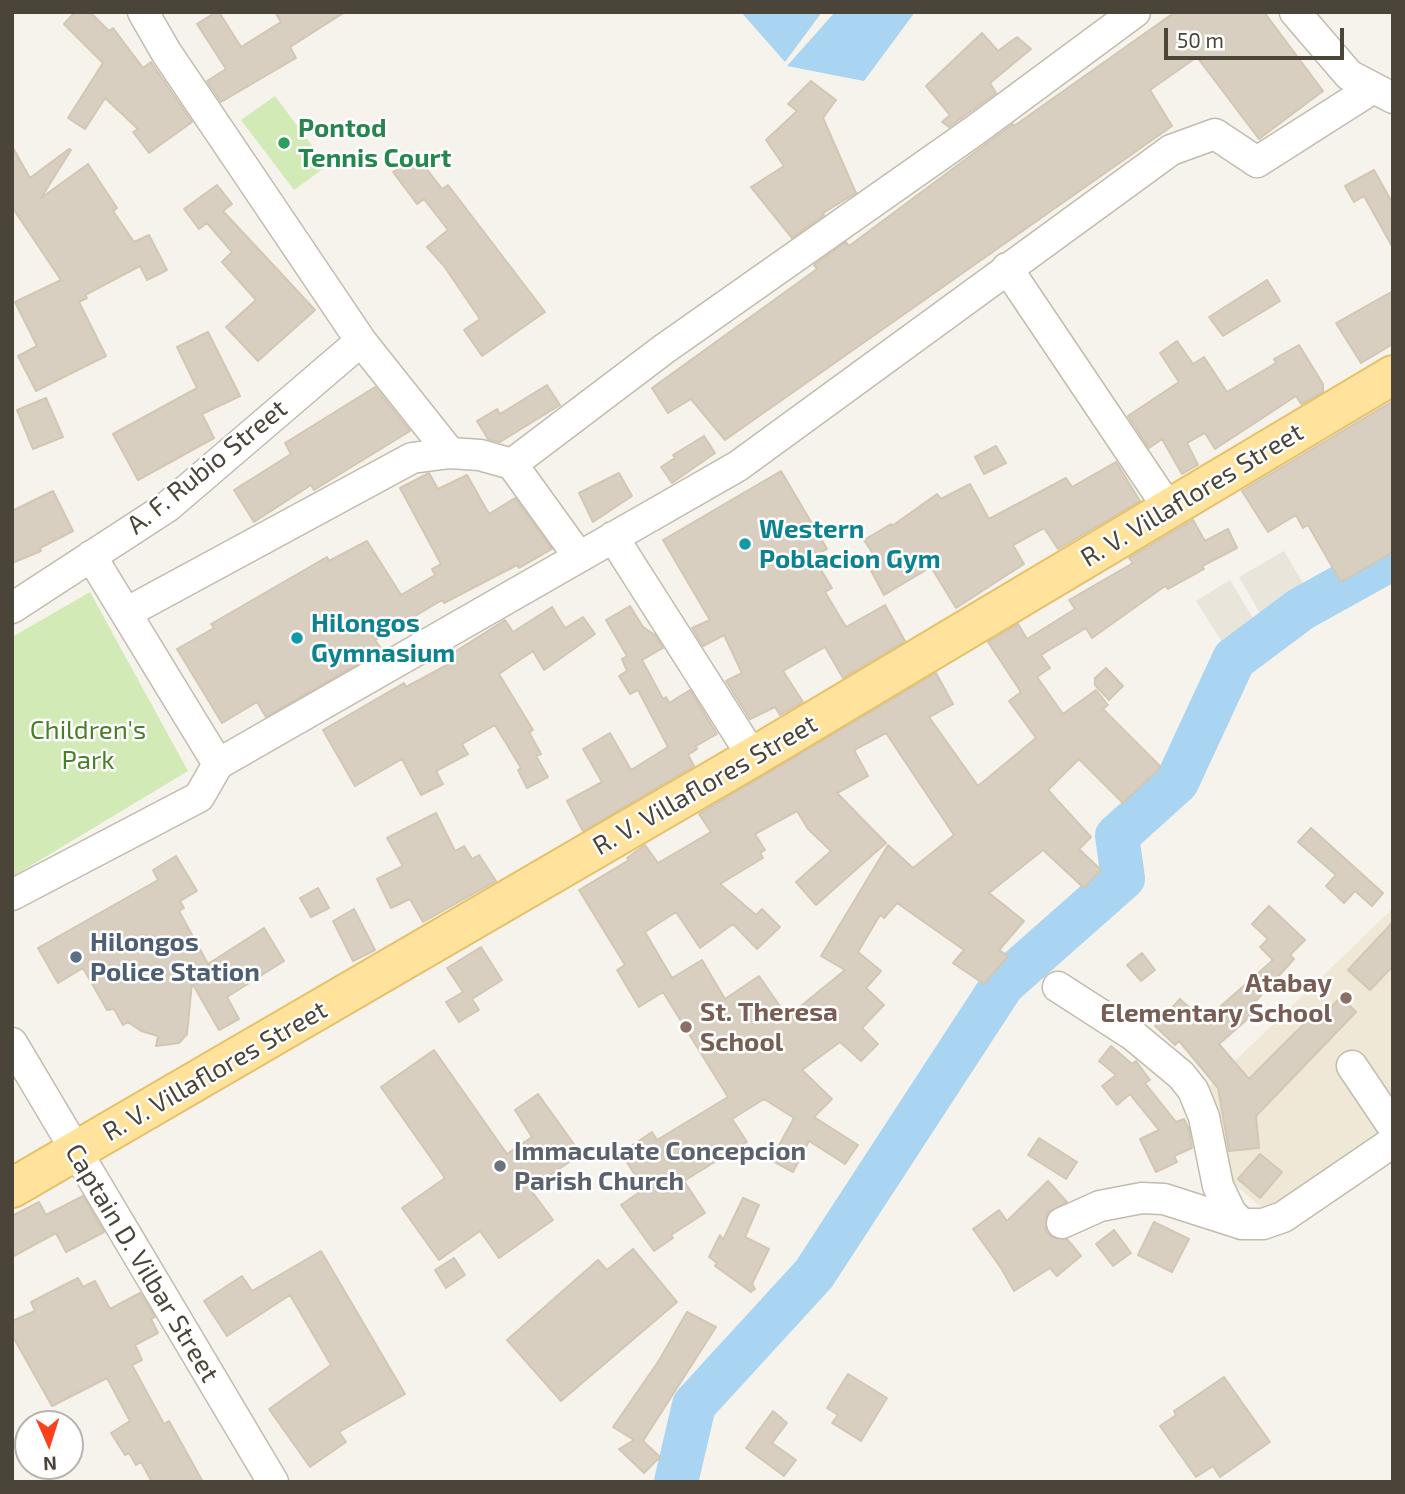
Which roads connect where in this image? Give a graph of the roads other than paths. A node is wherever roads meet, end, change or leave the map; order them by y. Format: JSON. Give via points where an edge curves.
{"nodes":[{"id":1,"x":143,"y":12,"type":"edge"},
{"id":2,"x":1135,"y":12,"type":"edge"},
{"id":3,"x":1295,"y":12,"type":"edge"},
{"id":4,"x":1383,"y":93,"type":"edge"},
{"id":5,"x":1007,"y":268,"type":"junction"},
{"id":6,"x":360,"y":341,"type":"junction"},
{"id":7,"x":1393,"y":375,"type":"edge"},
{"id":8,"x":450,"y":453,"type":"junction"},
{"id":9,"x":512,"y":464,"type":"junction"},
{"id":10,"x":1170,"y":509,"type":"junction"},
{"id":11,"x":613,"y":537,"type":"junction"},
{"id":12,"x":91,"y":556,"type":"junction"},
{"id":13,"x":579,"y":557,"type":"junction"},
{"id":14,"x":12,"y":608,"type":"edge"},
{"id":15,"x":125,"y":613,"type":"junction"},
{"id":16,"x":753,"y":757,"type":"junction"},
{"id":17,"x":218,"y":764,"type":"junction"},
{"id":18,"x":12,"y":895,"type":"edge"},
{"id":19,"x":1058,"y":987,"type":"dead end"},
{"id":20,"x":12,"y":1043,"type":"edge"},
{"id":21,"x":1352,"y":1066,"type":"dead end"},
{"id":22,"x":1393,"y":1127,"type":"edge"},
{"id":23,"x":1393,"y":1142,"type":"edge"},
{"id":24,"x":77,"y":1152,"type":"junction"},
{"id":25,"x":12,"y":1188,"type":"edge"},
{"id":26,"x":1062,"y":1223,"type":"dead end"},
{"id":27,"x":1242,"y":1224,"type":"junction"},
{"id":28,"x":273,"y":1482,"type":"edge"}],
"edges":[{"from":1,"to":6,"type":"street"},
{"from":2,"to":9,"type":"street","via":[[664,349]]},
{"from":3,"to":4,"type":"street","via":[[1349,75]]},
{"from":4,"to":5,"type":"street","via":[[1257,162],[1215,134],[1171,150]]},
{"from":5,"to":10,"type":"street"},
{"from":5,"to":11,"type":"street","via":[[738,466]]},
{"from":6,"to":8,"type":"street"},
{"from":6,"to":12,"type":"street","name":"A. F. Rubio Street","via":[[167,507]]},
{"from":7,"to":10,"type":"main road","name":"R. V. Villaflores Street"},
{"from":8,"to":9,"type":"street"},
{"from":8,"to":15,"type":"street","via":[[412,458]]},
{"from":9,"to":13,"type":"street"},
{"from":10,"to":16,"type":"main road","name":"R. V. Villaflores Street"},
{"from":11,"to":13,"type":"street"},
{"from":11,"to":16,"type":"street"},
{"from":12,"to":14,"type":"street","name":"A. F. Rubio Street"},
{"from":12,"to":15,"type":"street"},
{"from":13,"to":17,"type":"street"},
{"from":15,"to":17,"type":"street"},
{"from":16,"to":24,"type":"main road","name":"R. V. Villaflores Street"},
{"from":17,"to":18,"type":"street","via":[[200,797]]},
{"from":19,"to":27,"type":"street","via":[[1133,1035],[1193,1090],[1205,1117],[1218,1186]]},
{"from":20,"to":24,"type":"street","name":"Captain D. Vilbar Street"},
{"from":21,"to":22,"type":"street"},
{"from":23,"to":27,"type":"street","via":[[1283,1216],[1263,1224]]},
{"from":24,"to":25,"type":"main road","name":"R. V. Villaflores Street"},
{"from":24,"to":28,"type":"street","name":"Captain D. Vilbar Street"},
{"from":26,"to":27,"type":"street","via":[[1100,1206],[1142,1198],[1164,1199]]}]}
